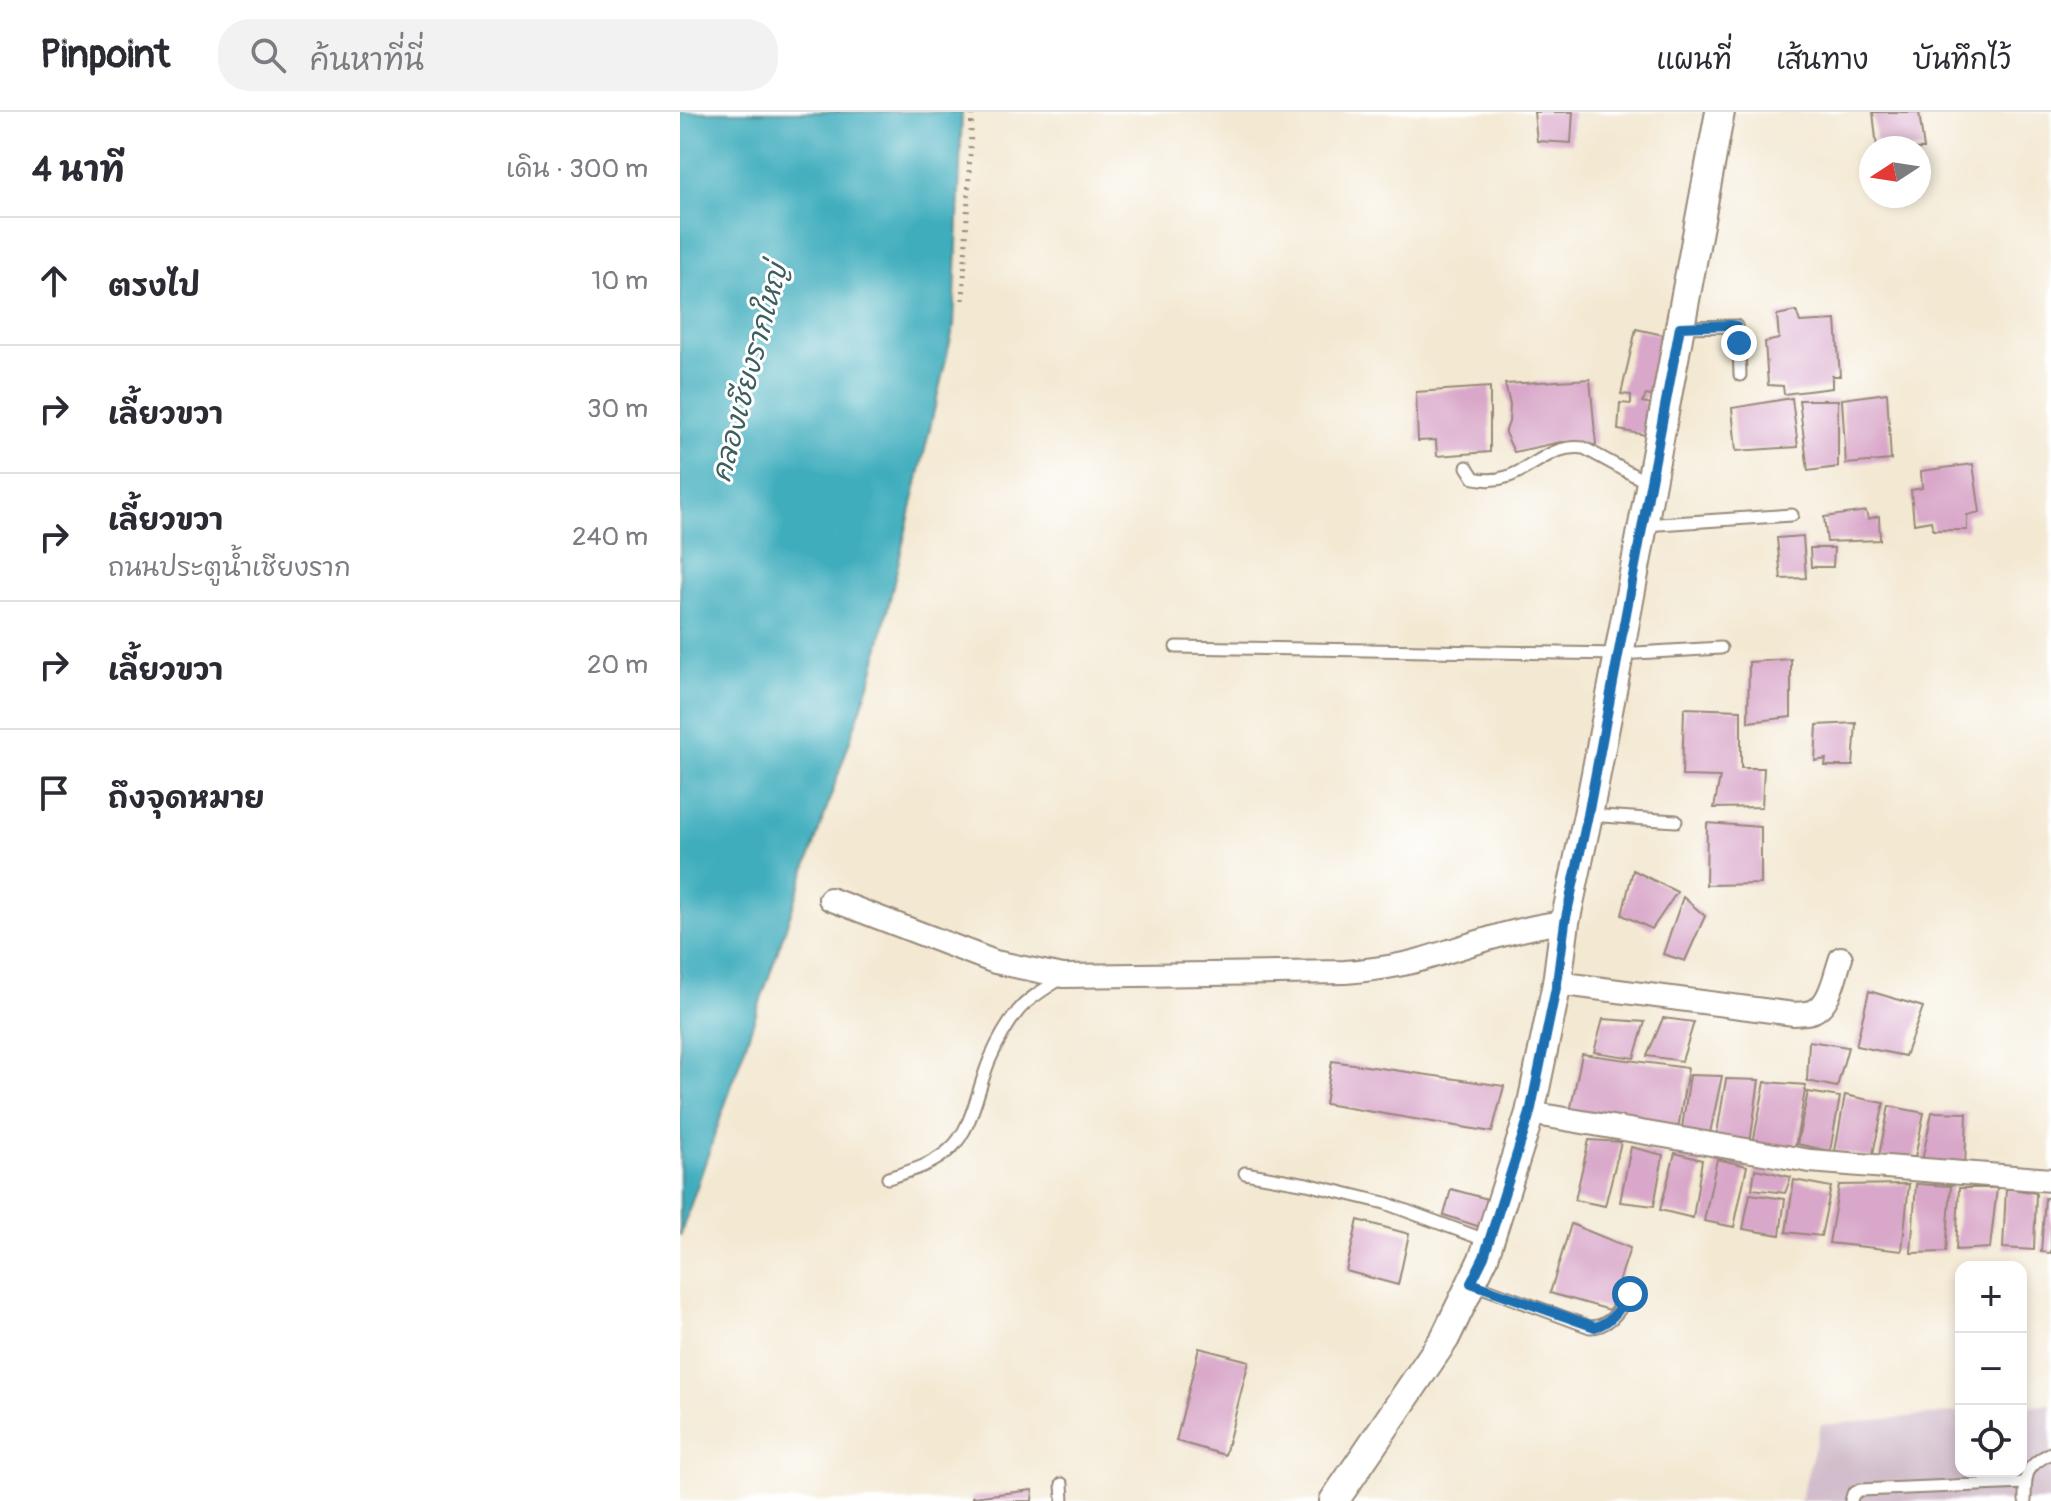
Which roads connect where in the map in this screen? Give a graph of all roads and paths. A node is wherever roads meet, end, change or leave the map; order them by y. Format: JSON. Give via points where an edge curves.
{"nodes":[{"id":1,"x":972,"y":112,"type":"edge"},
{"id":2,"x":1720,"y":112,"type":"edge"},
{"id":3,"x":963,"y":300,"type":"dead end"},
{"id":4,"x":1680,"y":327,"type":"junction"},
{"id":5,"x":1740,"y":375,"type":"dead end"},
{"id":6,"x":1467,"y":467,"type":"dead end"},
{"id":7,"x":1651,"y":484,"type":"junction"},
{"id":8,"x":1792,"y":515,"type":"dead end"},
{"id":9,"x":1643,"y":525,"type":"junction"},
{"id":10,"x":1176,"y":647,"type":"dead end"},
{"id":11,"x":1721,"y":648,"type":"dead end"},
{"id":12,"x":1619,"y":654,"type":"junction"},
{"id":13,"x":1588,"y":815,"type":"junction"},
{"id":14,"x":1676,"y":821,"type":"dead end"},
{"id":15,"x":830,"y":899,"type":"dead end"},
{"id":16,"x":1565,"y":922,"type":"junction"},
{"id":17,"x":1841,"y":958,"type":"dead end"},
{"id":18,"x":1063,"y":976,"type":"junction"},
{"id":19,"x":1557,"y":983,"type":"junction"},
{"id":20,"x":1530,"y":1113,"type":"junction"},
{"id":21,"x":1245,"y":1173,"type":"dead end"},
{"id":22,"x":888,"y":1178,"type":"dead end"},
{"id":23,"x":2051,"y":1180,"type":"edge"},
{"id":24,"x":1489,"y":1241,"type":"junction"},
{"id":25,"x":1471,"y":1283,"type":"junction"},
{"id":26,"x":1630,"y":1294,"type":"dead end"},
{"id":27,"x":2051,"y":1453,"type":"edge"},
{"id":28,"x":2025,"y":1483,"type":"junction"},
{"id":29,"x":1062,"y":1484,"type":"dead end"},
{"id":30,"x":1063,"y":1501,"type":"edge"},
{"id":31,"x":1334,"y":1501,"type":"edge"},
{"id":32,"x":1851,"y":1501,"type":"edge"},
{"id":33,"x":2025,"y":1501,"type":"edge"}],
"edges":[{"from":1,"to":3,"type":"path"},
{"from":2,"to":4,"type":"street"},
{"from":4,"to":5,"type":"lane","via":[[1736,326]]},
{"from":4,"to":7,"type":"street"},
{"from":6,"to":7,"type":"lane","via":[[1474,478],[1500,479],[1572,446]]},
{"from":7,"to":9,"type":"street"},
{"from":8,"to":9,"type":"lane"},
{"from":9,"to":12,"type":"street"},
{"from":10,"to":12,"type":"lane"},
{"from":11,"to":12,"type":"lane"},
{"from":12,"to":13,"type":"street"},
{"from":13,"to":14,"type":"lane"},
{"from":13,"to":16,"type":"street"},
{"from":15,"to":18,"type":"street","via":[[995,962]]},
{"from":16,"to":18,"type":"street","via":[[1376,969]]},
{"from":16,"to":19,"type":"street"},
{"from":17,"to":19,"type":"street","via":[[1821,1006],[1794,1014]]},
{"from":18,"to":22,"type":"lane","via":[[1020,1008],[1007,1027],[952,1147],[937,1159]]},
{"from":19,"to":20,"type":"street"},
{"from":20,"to":23,"type":"street","via":[[1810,1161]]},
{"from":20,"to":24,"type":"street"},
{"from":21,"to":24,"type":"lane","via":[[1385,1203]]},
{"from":24,"to":25,"type":"street"},
{"from":25,"to":26,"type":"lane","via":[[1595,1327],[1617,1313]]},
{"from":25,"to":31,"type":"street","via":[[1445,1338]]},
{"from":27,"to":28,"type":"lane","via":[[2031,1465]]},
{"from":28,"to":32,"type":"lane","via":[[1860,1490]]},
{"from":28,"to":33,"type":"lane"},
{"from":29,"to":30,"type":"lane"}]}
